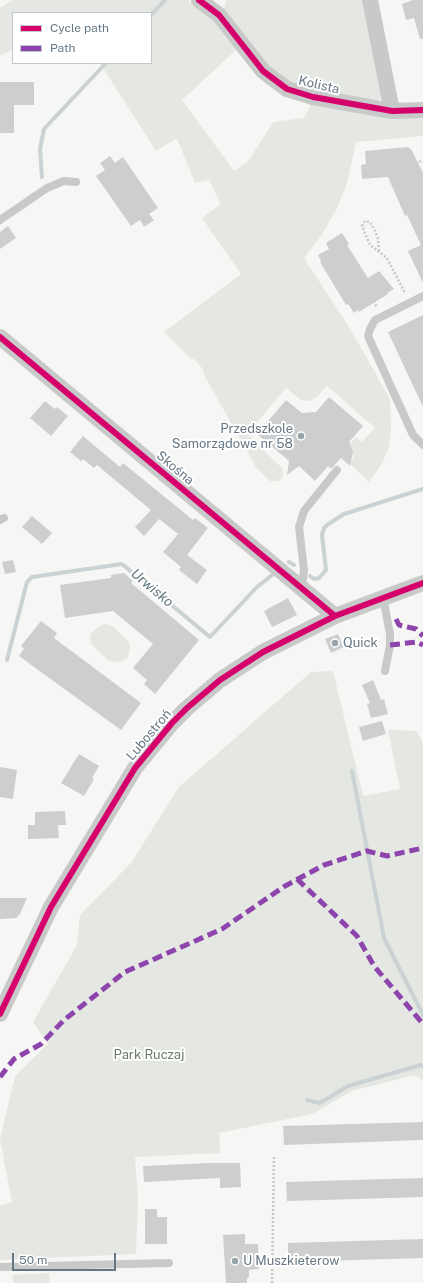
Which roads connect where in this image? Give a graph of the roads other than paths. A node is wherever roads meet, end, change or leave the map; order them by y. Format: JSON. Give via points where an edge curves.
{"nodes":[{"id":1,"x":370,"y":0,"type":"edge"},
{"id":2,"x":205,"y":1,"type":"edge"},
{"id":3,"x":423,"y":110,"type":"edge"},
{"id":4,"x":392,"y":111,"type":"junction"},
{"id":5,"x":76,"y":182,"type":"dead end"},
{"id":6,"x":0,"y":220,"type":"edge"},
{"id":7,"x":419,"y":288,"type":"dead end"},
{"id":8,"x":423,"y":296,"type":"edge"},
{"id":9,"x":0,"y":337,"type":"edge"},
{"id":10,"x":423,"y":445,"type":"edge"},
{"id":11,"x":337,"y":470,"type":"dead end"},
{"id":12,"x":423,"y":583,"type":"edge"},
{"id":13,"x":302,"y":587,"type":"junction"},
{"id":14,"x":383,"y":597,"type":"junction"},
{"id":15,"x":335,"y":616,"type":"junction"},
{"id":16,"x":385,"y":671,"type":"dead end"},
{"id":17,"x":0,"y":1014,"type":"edge"},
{"id":18,"x":169,"y":1263,"type":"dead end"},
{"id":19,"x":0,"y":1267,"type":"edge"}],
"edges":[{"from":1,"to":4,"type":"street"},
{"from":2,"to":4,"type":"street","name":"Kolista","via":[[219,15],[262,71],[287,89],[313,97]]},
{"from":3,"to":4,"type":"street","name":"Kolista"},
{"from":5,"to":6,"type":"lane","via":[[64,181],[47,188]]},
{"from":7,"to":8,"type":"lane"},
{"from":8,"to":10,"type":"lane","via":[[375,320],[368,336],[416,439]]},
{"from":9,"to":13,"type":"street","name":"Skośna"},
{"from":11,"to":13,"type":"lane","via":[[304,511],[299,527],[304,570]]},
{"from":12,"to":14,"type":"street","name":"Lubostroń"},
{"from":13,"to":15,"type":"street","name":"Skośna"},
{"from":14,"to":15,"type":"street","name":"Lubostroń"},
{"from":14,"to":16,"type":"lane","via":[[390,634]]},
{"from":15,"to":17,"type":"street","name":"Lubostroń","via":[[240,666],[187,708],[156,740],[134,768],[51,907]]},
{"from":18,"to":19,"type":"lane"}]}
